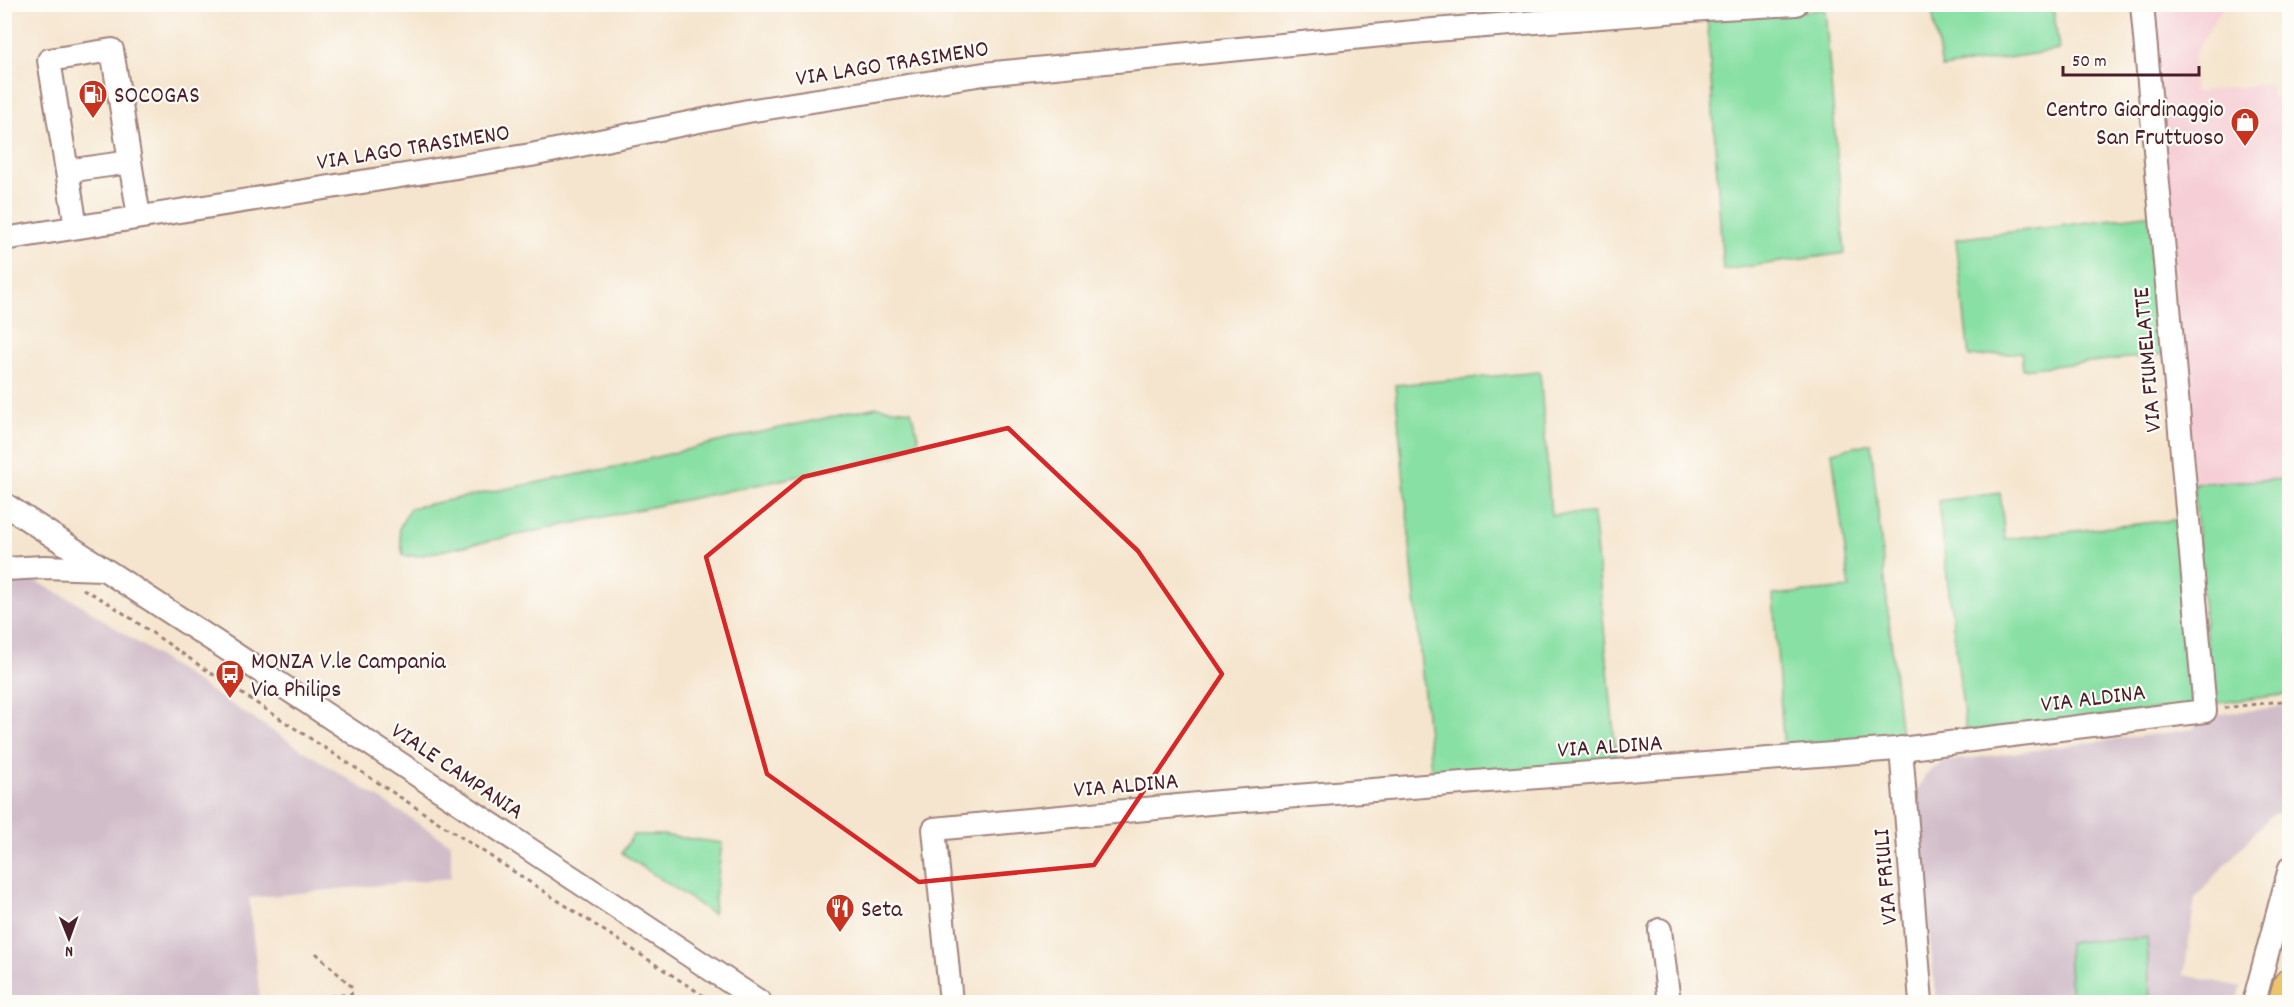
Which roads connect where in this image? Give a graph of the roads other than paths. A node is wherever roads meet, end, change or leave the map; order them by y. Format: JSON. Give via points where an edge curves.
{"nodes":[{"id":1,"x":1796,"y":4,"type":"edge"},
{"id":2,"x":2142,"y":4,"type":"edge"},
{"id":3,"x":130,"y":162,"type":"junction"},
{"id":4,"x":67,"y":171,"type":"junction"},
{"id":5,"x":139,"y":217,"type":"junction"},
{"id":6,"x":76,"y":227,"type":"junction"},
{"id":7,"x":4,"y":239,"type":"edge"},
{"id":8,"x":4,"y":504,"type":"edge"},
{"id":9,"x":4,"y":569,"type":"edge"},
{"id":10,"x":105,"y":569,"type":"junction"},
{"id":11,"x":2205,"y":711,"type":"joint"},
{"id":12,"x":1900,"y":748,"type":"junction"},
{"id":13,"x":2289,"y":868,"type":"edge"},
{"id":14,"x":1660,"y":930,"type":"dead end"},
{"id":15,"x":2289,"y":985,"type":"edge"},
{"id":16,"x":760,"y":1002,"type":"edge"},
{"id":17,"x":951,"y":1002,"type":"edge"},
{"id":18,"x":1669,"y":1002,"type":"edge"},
{"id":19,"x":1921,"y":1002,"type":"edge"},
{"id":20,"x":2254,"y":1002,"type":"edge"},
{"id":21,"x":2285,"y":1002,"type":"edge"}],
"edges":[{"from":1,"to":5,"type":"street","name":"VIA LAGO TRASIMENO","via":[[1434,30],[984,74],[747,111],[519,156]]},
{"from":2,"to":11,"type":"street","name":"VIA FIUMELATTE"},
{"from":3,"to":4,"type":"street"},
{"from":3,"to":4,"type":"street","via":[[112,50],[49,60]]},
{"from":3,"to":5,"type":"street"},
{"from":4,"to":6,"type":"street"},
{"from":5,"to":6,"type":"street","name":"VIA LAGO TRASIMENO"},
{"from":6,"to":7,"type":"street","name":"VIA LAGO TRASIMENO"},
{"from":8,"to":10,"type":"street","name":"VIALE CAMPANIA"},
{"from":9,"to":10,"type":"street"},
{"from":10,"to":16,"type":"street","name":"VIALE CAMPANIA"},
{"from":11,"to":12,"type":"street","name":"VIA ALDINA"},
{"from":12,"to":17,"type":"street","name":"VIA ALDINA","via":[[1220,802],[934,829]]},
{"from":12,"to":19,"type":"street","name":"VIA FRIULI"},
{"from":13,"to":20,"type":"street"},
{"from":14,"to":18,"type":"street"},
{"from":15,"to":21,"type":"highway"}]}
